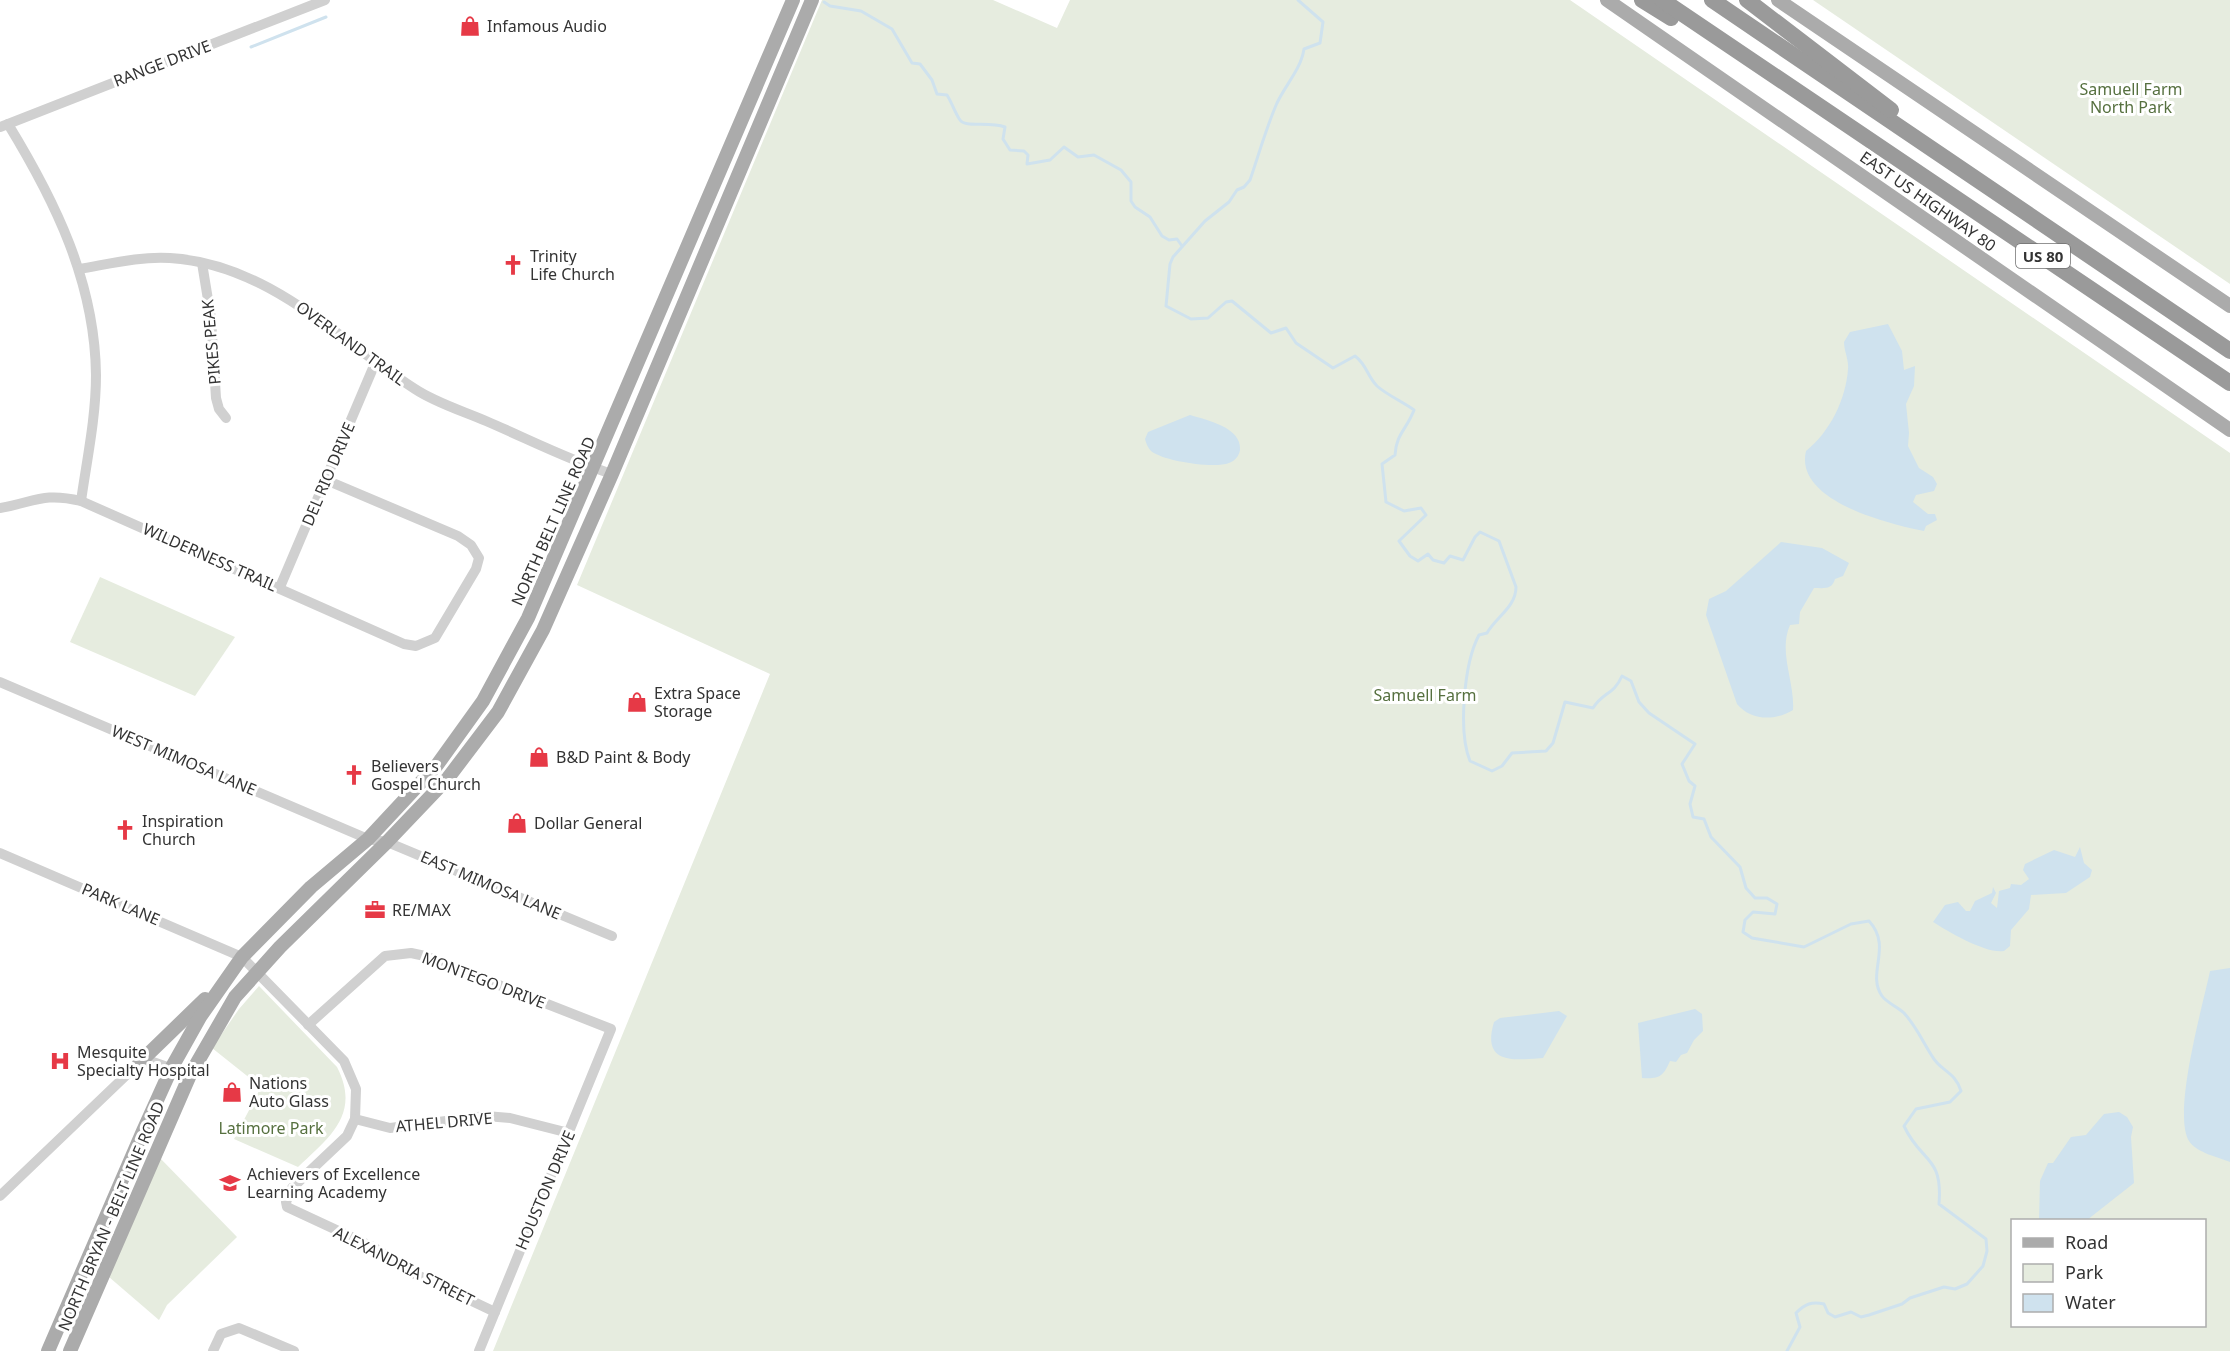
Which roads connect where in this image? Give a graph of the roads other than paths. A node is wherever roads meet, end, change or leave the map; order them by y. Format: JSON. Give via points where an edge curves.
{"nodes":[{"id":1,"x":325,"y":0,"type":"edge"},
{"id":2,"x":793,"y":0,"type":"edge"},
{"id":3,"x":812,"y":0,"type":"edge"},
{"id":4,"x":1607,"y":0,"type":"edge"},
{"id":5,"x":1642,"y":0,"type":"edge"},
{"id":6,"x":1662,"y":0,"type":"edge"},
{"id":7,"x":1712,"y":0,"type":"edge"},
{"id":8,"x":1747,"y":0,"type":"edge"},
{"id":9,"x":1778,"y":0,"type":"edge"},
{"id":10,"x":4,"y":125,"type":"edge"},
{"id":11,"x":1857,"y":130,"type":"junction"},
{"id":12,"x":736,"y":132,"type":"junction"},
{"id":13,"x":753,"y":139,"type":"junction"},
{"id":14,"x":2055,"y":233,"type":"junction"},
{"id":15,"x":202,"y":263,"type":"junction"},
{"id":16,"x":80,"y":269,"type":"junction"},
{"id":17,"x":2230,"y":306,"type":"edge"},
{"id":18,"x":2230,"y":351,"type":"edge"},
{"id":19,"x":376,"y":361,"type":"junction"},
{"id":20,"x":2230,"y":382,"type":"edge"},
{"id":21,"x":226,"y":418,"type":"dead end"},
{"id":22,"x":2230,"y":430,"type":"edge"},
{"id":23,"x":594,"y":468,"type":"junction"},
{"id":24,"x":612,"y":474,"type":"junction"},
{"id":25,"x":326,"y":480,"type":"junction"},
{"id":26,"x":81,"y":501,"type":"junction"},
{"id":27,"x":0,"y":508,"type":"edge"},
{"id":28,"x":280,"y":587,"type":"junction"},
{"id":29,"x":0,"y":682,"type":"edge"},
{"id":30,"x":368,"y":838,"type":"junction"},
{"id":31,"x":387,"y":842,"type":"junction"},
{"id":32,"x":0,"y":853,"type":"edge"},
{"id":33,"x":612,"y":936,"type":"dead end"},
{"id":34,"x":242,"y":957,"type":"junction"},
{"id":35,"x":256,"y":971,"type":"junction"},
{"id":36,"x":226,"y":979,"type":"junction"},
{"id":37,"x":308,"y":1025,"type":"junction"},
{"id":38,"x":611,"y":1029,"type":"joint"},
{"id":39,"x":139,"y":1063,"type":"junction"},
{"id":40,"x":172,"y":1067,"type":"junction"},
{"id":41,"x":190,"y":1075,"type":"junction"},
{"id":42,"x":355,"y":1119,"type":"junction"},
{"id":43,"x":569,"y":1133,"type":"junction"},
{"id":44,"x":0,"y":1196,"type":"edge"},
{"id":45,"x":495,"y":1312,"type":"junction"},
{"id":46,"x":48,"y":1351,"type":"edge"},
{"id":47,"x":70,"y":1351,"type":"edge"},
{"id":48,"x":213,"y":1351,"type":"edge"},
{"id":49,"x":294,"y":1351,"type":"edge"},
{"id":50,"x":479,"y":1351,"type":"edge"}],
"edges":[{"from":1,"to":10,"type":"street","name":"RANGE DRIVE"},
{"from":2,"to":12,"type":"main road","name":"NORTH BELT LINE ROAD"},
{"from":3,"to":13,"type":"main road","name":"NORTH BELT LINE ROAD"},
{"from":4,"to":22,"type":"main road","name":"EAST US HIGHWAY 80"},
{"from":5,"to":11,"type":"highway","via":[[1816,112]]},
{"from":6,"to":11,"type":"highway","number":"US 80"},
{"from":7,"to":14,"type":"highway","number":"US 80"},
{"from":8,"to":14,"type":"highway"},
{"from":9,"to":17,"type":"main road"},
{"from":10,"to":16,"type":"street","via":[[42,179]]},
{"from":11,"to":20,"type":"highway","number":"US 80"},
{"from":12,"to":13,"type":"main road"},
{"from":12,"to":23,"type":"main road","name":"NORTH BELT LINE ROAD"},
{"from":13,"to":24,"type":"main road","name":"NORTH BELT LINE ROAD"},
{"from":14,"to":18,"type":"highway","number":"US 80"},
{"from":15,"to":16,"type":"street","name":"OVERLAND TRAIL","via":[[169,258],[128,260]]},
{"from":15,"to":19,"type":"street","name":"OVERLAND TRAIL","via":[[254,281],[292,300]]},
{"from":15,"to":21,"type":"street","name":"PIKES PEAK","via":[[211,318],[216,398]]},
{"from":16,"to":26,"type":"street","via":[[96,374]]},
{"from":19,"to":23,"type":"street","name":"OVERLAND TRAIL","via":[[417,391]]},
{"from":19,"to":25,"type":"street","name":"DEL RIO DRIVE"},
{"from":23,"to":24,"type":"street","name":"OVERLAND TRAIL"},
{"from":23,"to":30,"type":"main road","name":"NORTH BELT LINE ROAD","via":[[528,618],[483,701],[437,765]]},
{"from":24,"to":31,"type":"main road","name":"NORTH BELT LINE ROAD","via":[[543,630],[498,712],[448,778]]},
{"from":25,"to":28,"type":"street","name":"DEL RIO DRIVE"},
{"from":25,"to":28,"type":"street","name":"WILDERNESS TRAIL","via":[[458,536],[471,545],[479,558],[476,569],[435,638],[416,646],[404,645]]},
{"from":26,"to":27,"type":"street","name":"WILDERNESS TRAIL","via":[[59,496],[36,497]]},
{"from":26,"to":28,"type":"street","name":"WILDERNESS TRAIL"},
{"from":29,"to":30,"type":"street","name":"WEST MIMOSA LANE"},
{"from":30,"to":31,"type":"street","name":"EAST MIMOSA LANE"},
{"from":30,"to":34,"type":"main road","name":"NORTH BELT LINE ROAD","via":[[311,887]]},
{"from":31,"to":33,"type":"street","name":"EAST MIMOSA LANE"},
{"from":31,"to":35,"type":"main road","name":"NORTH BELT LINE ROAD"},
{"from":32,"to":34,"type":"street","name":"PARK LANE"},
{"from":34,"to":35,"type":"street"},
{"from":34,"to":36,"type":"main road","name":"NORTH BELT LINE ROAD"},
{"from":35,"to":37,"type":"street"},
{"from":35,"to":41,"type":"main road","name":"NORTH BRYAN - BELT LINE ROAD","via":[[235,997]]},
{"from":36,"to":39,"type":"main road"},
{"from":36,"to":40,"type":"main road","name":"NORTH BRYAN - BELT LINE ROAD"},
{"from":37,"to":38,"type":"street","name":"MONTEGO DRIVE","via":[[385,956],[411,953]]},
{"from":37,"to":42,"type":"street","via":[[350,1070],[357,1098]]},
{"from":38,"to":43,"type":"street","name":"HOUSTON DRIVE"},
{"from":39,"to":40,"type":"street"},
{"from":39,"to":44,"type":"street"},
{"from":40,"to":41,"type":"street"},
{"from":40,"to":46,"type":"main road","name":"NORTH BRYAN - BELT LINE ROAD"},
{"from":41,"to":47,"type":"main road","name":"NORTH BRYAN - BELT LINE ROAD"},
{"from":42,"to":43,"type":"street","name":"ATHEL DRIVE","via":[[397,1127],[486,1116]]},
{"from":42,"to":45,"type":"street","name":"ALEXANDRIA STREET","via":[[348,1136],[292,1188],[286,1202],[290,1210],[373,1246],[415,1274]]},
{"from":43,"to":45,"type":"street","name":"HOUSTON DRIVE"},
{"from":45,"to":50,"type":"street","name":"HOUSTON DRIVE"},
{"from":48,"to":49,"type":"street","via":[[221,1334],[239,1328]]}]}
